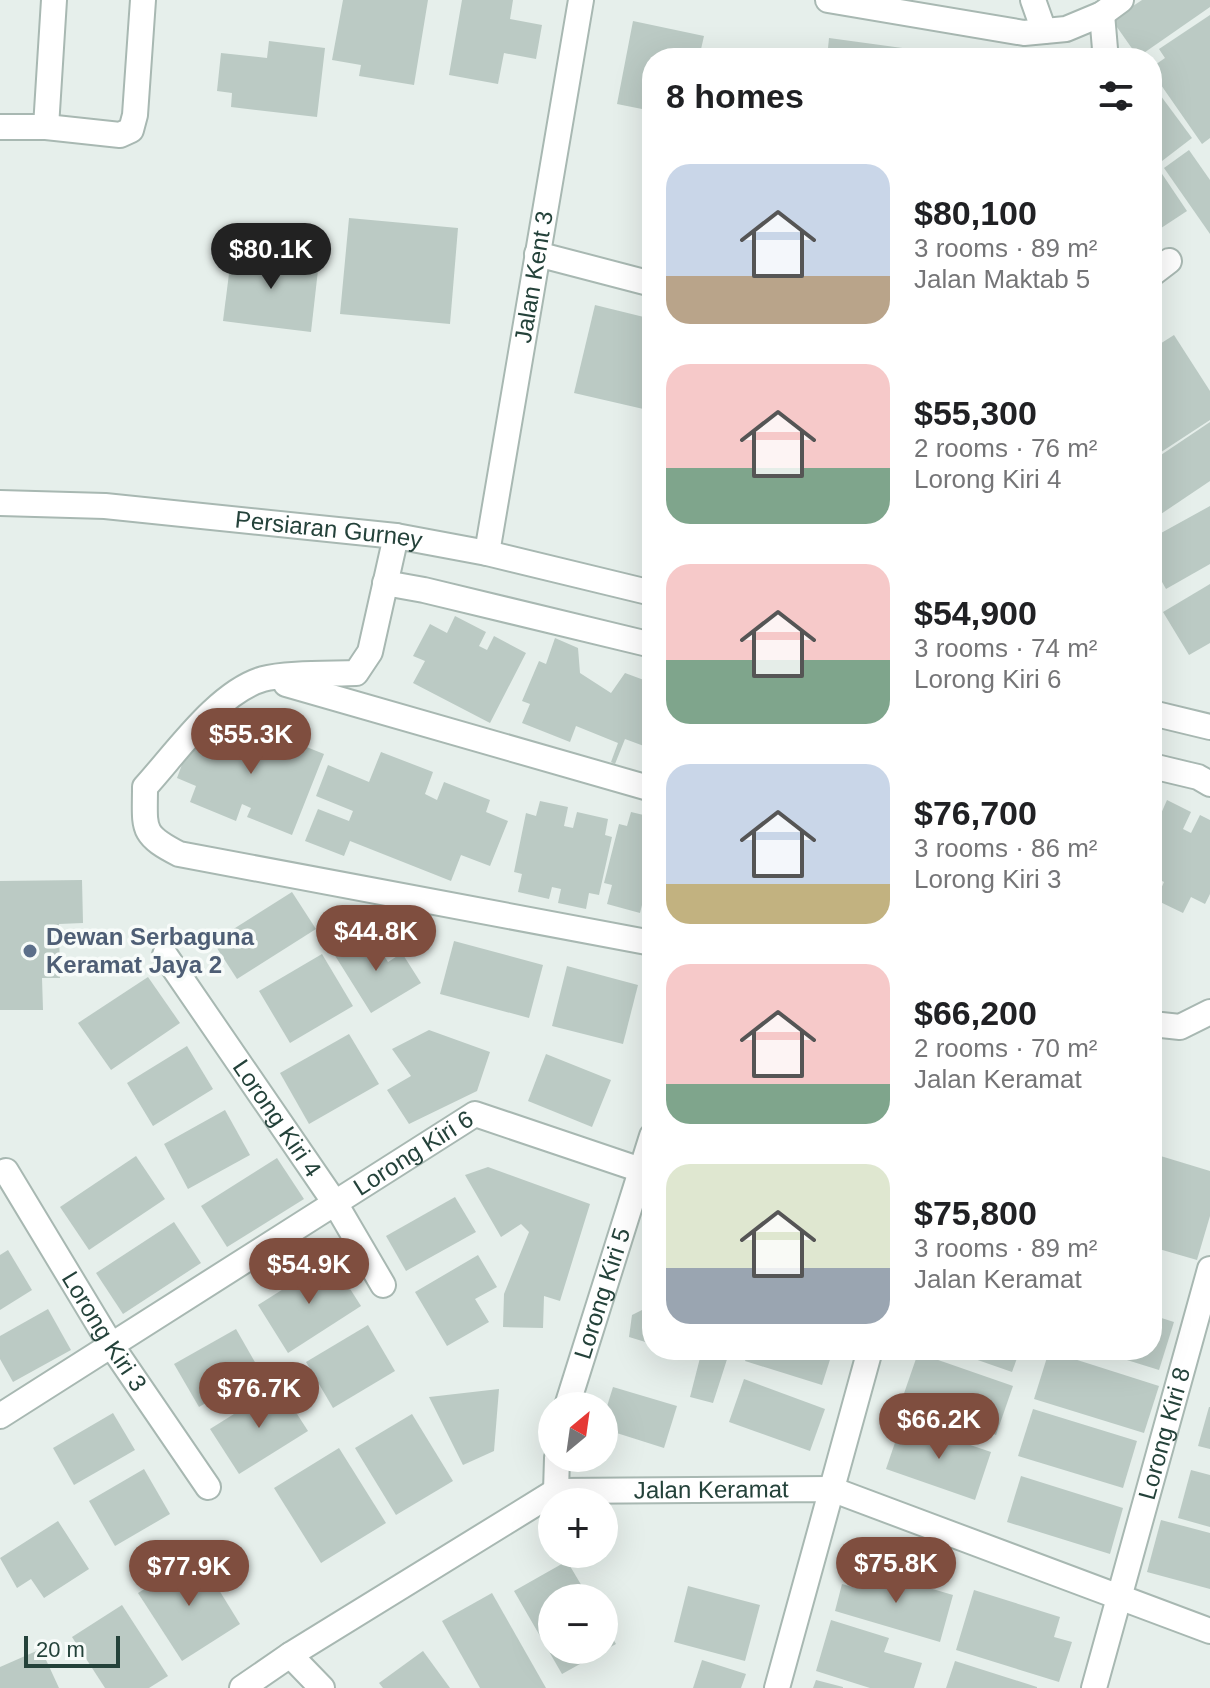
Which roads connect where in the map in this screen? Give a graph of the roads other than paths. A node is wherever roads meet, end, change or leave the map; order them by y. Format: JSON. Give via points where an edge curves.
{"nodes":[{"id":1,"x":54,"y":0,"type":"edge"},
{"id":2,"x":143,"y":0,"type":"edge"},
{"id":3,"x":581,"y":0,"type":"edge"},
{"id":4,"x":828,"y":0,"type":"edge"},
{"id":5,"x":1033,"y":0,"type":"edge"},
{"id":6,"x":1112,"y":7,"type":"edge"},
{"id":7,"x":1044,"y":31,"type":"junction"},
{"id":8,"x":1105,"y":48,"type":"edge"},
{"id":9,"x":0,"y":127,"type":"edge"},
{"id":10,"x":46,"y":127,"type":"junction"},
{"id":11,"x":537,"y":254,"type":"junction"},
{"id":12,"x":642,"y":281,"type":"edge"},
{"id":13,"x":0,"y":503,"type":"edge"},
{"id":14,"x":396,"y":536,"type":"junction"},
{"id":15,"x":487,"y":553,"type":"junction"},
{"id":16,"x":385,"y":583,"type":"junction"},
{"id":17,"x":642,"y":591,"type":"edge"},
{"id":18,"x":642,"y":643,"type":"edge"},
{"id":19,"x":265,"y":678,"type":"junction"},
{"id":20,"x":1162,"y":715,"type":"edge"},
{"id":21,"x":1210,"y":727,"type":"edge"},
{"id":22,"x":1162,"y":768,"type":"edge"},
{"id":23,"x":1210,"y":784,"type":"edge"},
{"id":24,"x":642,"y":786,"type":"edge"},
{"id":25,"x":642,"y":941,"type":"edge"},
{"id":26,"x":165,"y":955,"type":"dead end"},
{"id":27,"x":1210,"y":1012,"type":"edge"},
{"id":28,"x":1162,"y":1025,"type":"edge"},
{"id":29,"x":642,"y":1167,"type":"edge"},
{"id":30,"x":641,"y":1170,"type":"junction"},
{"id":31,"x":6,"y":1171,"type":"dead end"},
{"id":32,"x":335,"y":1203,"type":"junction"},
{"id":33,"x":1210,"y":1269,"type":"edge"},
{"id":34,"x":383,"y":1285,"type":"dead end"},
{"id":35,"x":111,"y":1345,"type":"junction"},
{"id":36,"x":867,"y":1360,"type":"edge"},
{"id":37,"x":571,"y":1392,"type":"edge"},
{"id":38,"x":0,"y":1416,"type":"edge"},
{"id":39,"x":208,"y":1487,"type":"dead end"},
{"id":40,"x":831,"y":1489,"type":"junction"},
{"id":41,"x":618,"y":1491,"type":"edge"},
{"id":42,"x":538,"y":1502,"type":"edge"},
{"id":43,"x":1119,"y":1599,"type":"junction"},
{"id":44,"x":1210,"y":1631,"type":"edge"},
{"id":45,"x":290,"y":1655,"type":"junction"},
{"id":46,"x":242,"y":1688,"type":"edge"},
{"id":47,"x":322,"y":1688,"type":"edge"},
{"id":48,"x":777,"y":1688,"type":"edge"},
{"id":49,"x":1094,"y":1688,"type":"edge"}],
"edges":[{"from":1,"to":10,"type":"street"},
{"from":2,"to":10,"type":"street","via":[[131,130],[120,135]]},
{"from":3,"to":11,"type":"street","name":"Jalan Kent 3"},
{"from":4,"to":7,"type":"street","via":[[1024,33]]},
{"from":5,"to":7,"type":"street"},
{"from":6,"to":7,"type":"street","via":[[1066,29]]},
{"from":6,"to":8,"type":"street"},
{"from":9,"to":10,"type":"street"},
{"from":11,"to":12,"type":"street"},
{"from":11,"to":15,"type":"street","name":"Jalan Kent 3"},
{"from":13,"to":14,"type":"street","name":"Persiaran Gurney","via":[[105,506]]},
{"from":14,"to":15,"type":"street","name":"Persiaran Gurney"},
{"from":14,"to":16,"type":"street"},
{"from":15,"to":17,"type":"street","name":"Persiaran Gurney"},
{"from":16,"to":18,"type":"street"},
{"from":16,"to":19,"type":"street","via":[[370,652],[356,673]]},
{"from":19,"to":24,"type":"street"},
{"from":19,"to":25,"type":"street","via":[[237,690],[145,787],[145,823],[152,840],[179,854]]},
{"from":20,"to":21,"type":"street"},
{"from":22,"to":23,"type":"street"},
{"from":26,"to":32,"type":"street","name":"Lorong Kiri 4"},
{"from":27,"to":28,"type":"street","via":[[1180,1027]]},
{"from":29,"to":30,"type":"street","name":"Lorong Kiri 5"},
{"from":30,"to":32,"type":"street","name":"Lorong Kiri 6","via":[[475,1114]]},
{"from":30,"to":37,"type":"street","name":"Lorong Kiri 5"},
{"from":31,"to":35,"type":"street","name":"Lorong Kiri 3"},
{"from":32,"to":34,"type":"street","name":"Lorong Kiri 4"},
{"from":32,"to":35,"type":"street","name":"Lorong Kiri 6"},
{"from":33,"to":43,"type":"street","name":"Lorong Kiri 8"},
{"from":35,"to":38,"type":"street","name":"Lorong Kiri 6"},
{"from":35,"to":39,"type":"street","name":"Lorong Kiri 3"},
{"from":36,"to":40,"type":"street"},
{"from":40,"to":41,"type":"street","name":"Jalan Keramat"},
{"from":40,"to":43,"type":"street","name":"Jalan Keramat"},
{"from":40,"to":48,"type":"street"},
{"from":42,"to":45,"type":"street"},
{"from":43,"to":44,"type":"street","name":"Jalan Keramat"},
{"from":43,"to":49,"type":"street","name":"Lorong Kiri 8"},
{"from":45,"to":46,"type":"street"},
{"from":45,"to":47,"type":"street"}]}
